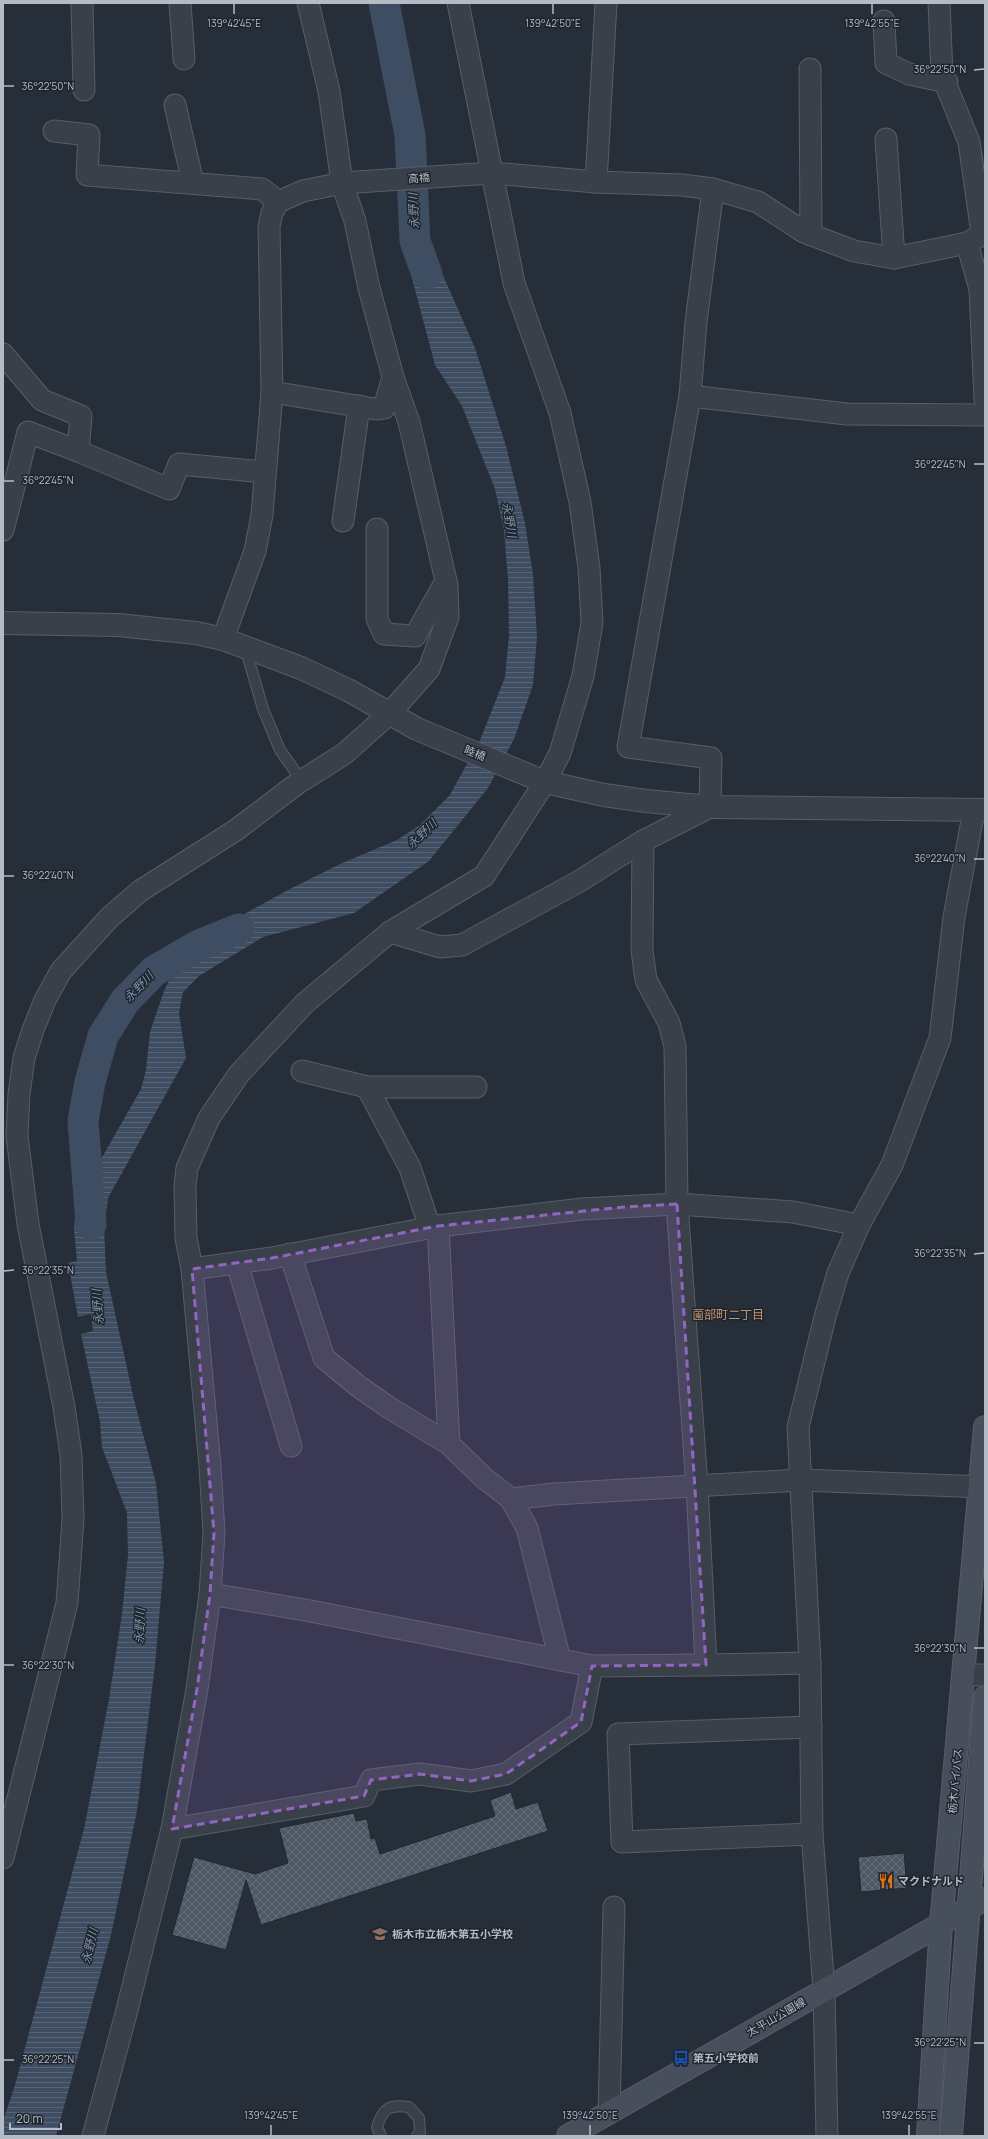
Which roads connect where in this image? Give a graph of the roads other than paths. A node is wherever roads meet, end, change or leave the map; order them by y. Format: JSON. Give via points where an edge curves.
{"nodes":[{"id":1,"x":82,"y":3,"type":"edge"},
{"id":2,"x":180,"y":3,"type":"edge"},
{"id":3,"x":308,"y":3,"type":"edge"},
{"id":4,"x":458,"y":3,"type":"edge"},
{"id":5,"x":606,"y":3,"type":"edge"},
{"id":6,"x":939,"y":3,"type":"edge"},
{"id":7,"x":884,"y":21,"type":"dead end"},
{"id":8,"x":184,"y":58,"type":"dead end"},
{"id":9,"x":810,"y":70,"type":"dead end"},
{"id":10,"x":947,"y":82,"type":"junction"},
{"id":11,"x":84,"y":90,"type":"dead end"},
{"id":12,"x":175,"y":105,"type":"dead end"},
{"id":13,"x":54,"y":131,"type":"dead end"},
{"id":14,"x":886,"y":139,"type":"dead end"},
{"id":15,"x":484,"y":174,"type":"junction"},
{"id":16,"x":596,"y":182,"type":"junction"},
{"id":17,"x":193,"y":183,"type":"junction"},
{"id":18,"x":342,"y":183,"type":"junction"},
{"id":19,"x":713,"y":189,"type":"junction"},
{"id":20,"x":278,"y":202,"type":"junction"},
{"id":21,"x":811,"y":234,"type":"junction"},
{"id":22,"x":978,"y":237,"type":"edge"},
{"id":23,"x":894,"y":258,"type":"junction"},
{"id":24,"x":3,"y":354,"type":"edge"},
{"id":25,"x":393,"y":376,"type":"junction"},
{"id":26,"x":272,"y":392,"type":"junction"},
{"id":27,"x":690,"y":396,"type":"junction"},
{"id":28,"x":985,"y":400,"type":"edge"},
{"id":29,"x":359,"y":406,"type":"junction"},
{"id":30,"x":985,"y":415,"type":"edge"},
{"id":31,"x":78,"y":451,"type":"junction"},
{"id":32,"x":264,"y":472,"type":"junction"},
{"id":33,"x":343,"y":522,"type":"dead end"},
{"id":34,"x":377,"y":529,"type":"dead end"},
{"id":35,"x":3,"y":530,"type":"edge"},
{"id":36,"x":446,"y":581,"type":"junction"},
{"id":37,"x":3,"y":623,"type":"edge"},
{"id":38,"x":224,"y":640,"type":"junction"},
{"id":39,"x":245,"y":647,"type":"junction"},
{"id":40,"x":389,"y":714,"type":"junction"},
{"id":41,"x":302,"y":780,"type":"junction"},
{"id":42,"x":539,"y":780,"type":"junction"},
{"id":43,"x":710,"y":807,"type":"junction"},
{"id":44,"x":979,"y":810,"type":"edge"},
{"id":45,"x":643,"y":841,"type":"junction"},
{"id":46,"x":390,"y":932,"type":"junction"},
{"id":47,"x":302,"y":1071,"type":"dead end"},
{"id":48,"x":367,"y":1087,"type":"junction"},
{"id":49,"x":476,"y":1088,"type":"dead end"},
{"id":50,"x":677,"y":1204,"type":"junction"},
{"id":51,"x":859,"y":1225,"type":"junction"},
{"id":52,"x":434,"y":1227,"type":"junction"},
{"id":53,"x":290,"y":1254,"type":"junction"},
{"id":54,"x":237,"y":1263,"type":"junction"},
{"id":55,"x":192,"y":1270,"type":"junction"},
{"id":56,"x":985,"y":1427,"type":"edge"},
{"id":57,"x":449,"y":1444,"type":"junction"},
{"id":58,"x":291,"y":1446,"type":"dead end"},
{"id":59,"x":800,"y":1480,"type":"junction"},
{"id":60,"x":697,"y":1486,"type":"junction"},
{"id":61,"x":982,"y":1487,"type":"edge"},
{"id":62,"x":511,"y":1499,"type":"junction"},
{"id":63,"x":210,"y":1594,"type":"junction"},
{"id":64,"x":560,"y":1660,"type":"junction"},
{"id":65,"x":810,"y":1663,"type":"junction"},
{"id":66,"x":706,"y":1665,"type":"junction"},
{"id":67,"x":592,"y":1666,"type":"junction"},
{"id":68,"x":975,"y":1675,"type":"edge"},
{"id":69,"x":985,"y":1697,"type":"edge"},
{"id":70,"x":811,"y":1727,"type":"junction"},
{"id":71,"x":172,"y":1829,"type":"junction"},
{"id":72,"x":812,"y":1834,"type":"junction"},
{"id":73,"x":3,"y":1858,"type":"edge"},
{"id":74,"x":976,"y":1904,"type":"edge"},
{"id":75,"x":614,"y":1907,"type":"dead end"},
{"id":76,"x":942,"y":1924,"type":"junction"},
{"id":77,"x":824,"y":1990,"type":"junction"},
{"id":78,"x":609,"y":2113,"type":"junction"},
{"id":79,"x":93,"y":2136,"type":"edge"},
{"id":80,"x":381,"y":2136,"type":"edge"},
{"id":81,"x":417,"y":2136,"type":"edge"},
{"id":82,"x":568,"y":2136,"type":"edge"},
{"id":83,"x":827,"y":2136,"type":"edge"},
{"id":84,"x":928,"y":2136,"type":"edge"},
{"id":85,"x":951,"y":2136,"type":"edge"}],
"edges":[{"from":1,"to":11,"type":"street"},
{"from":2,"to":8,"type":"street"},
{"from":3,"to":18,"type":"street","via":[[329,91]]},
{"from":4,"to":15,"type":"street"},
{"from":5,"to":16,"type":"street"},
{"from":6,"to":10,"type":"street","via":[[942,74]]},
{"from":7,"to":10,"type":"street","via":[[886,63],[909,74]]},
{"from":9,"to":21,"type":"street"},
{"from":10,"to":22,"type":"street","via":[[969,142]]},
{"from":12,"to":17,"type":"street"},
{"from":13,"to":17,"type":"street","via":[[89,135],[87,175]]},
{"from":14,"to":23,"type":"street"},
{"from":15,"to":16,"type":"street","name":"高橋"},
{"from":15,"to":18,"type":"street","name":"高橋"},
{"from":15,"to":42,"type":"street","via":[[514,283],[560,413],[580,502],[589,568],[592,623],[583,676],[560,753]]},
{"from":16,"to":19,"type":"street","name":"高橋","via":[[682,185]]},
{"from":17,"to":20,"type":"street","via":[[262,189]]},
{"from":18,"to":20,"type":"street","name":"高橋","via":[[303,190]]},
{"from":18,"to":25,"type":"street","via":[[355,222],[369,288]]},
{"from":19,"to":21,"type":"street","name":"高橋","via":[[758,202]]},
{"from":19,"to":27,"type":"street","via":[[696,322]]},
{"from":20,"to":26,"type":"street","via":[[269,226]]},
{"from":21,"to":23,"type":"street","name":"高橋","via":[[854,251]]},
{"from":22,"to":23,"type":"street"},
{"from":22,"to":28,"type":"street"},
{"from":24,"to":31,"type":"street","via":[[42,400],[81,416]]},
{"from":25,"to":29,"type":"street","via":[[384,408]]},
{"from":25,"to":36,"type":"street","via":[[410,422]]},
{"from":26,"to":29,"type":"street"},
{"from":26,"to":32,"type":"street"},
{"from":27,"to":30,"type":"street","via":[[847,414]]},
{"from":27,"to":43,"type":"street","via":[[628,747],[711,758]]},
{"from":29,"to":33,"type":"street"},
{"from":31,"to":32,"type":"street","via":[[169,489],[179,464]]},
{"from":31,"to":35,"type":"street","via":[[28,432]]},
{"from":32,"to":38,"type":"street","via":[[262,516],[255,551]]},
{"from":34,"to":36,"type":"street","via":[[377,619],[384,634],[415,636]]},
{"from":36,"to":40,"type":"street","via":[[448,617],[429,669]]},
{"from":37,"to":38,"type":"street","name":"睦橋","via":[[118,625],[196,633]]},
{"from":38,"to":39,"type":"street","name":"睦橋"},
{"from":39,"to":40,"type":"street","name":"睦橋","via":[[294,665],[348,690]]},
{"from":39,"to":41,"type":"lane","via":[[263,709],[280,750]]},
{"from":40,"to":41,"type":"street","via":[[344,754]]},
{"from":40,"to":42,"type":"street","name":"睦橋","via":[[417,729]]},
{"from":41,"to":73,"type":"street","via":[[236,830],[140,891],[109,918],[61,970],[45,1000],[24,1058],[17,1136],[28,1224],[68,1434],[73,1519],[67,1603]]},
{"from":42,"to":43,"type":"street","name":"睦橋","via":[[646,802]]},
{"from":42,"to":46,"type":"street","via":[[484,876]]},
{"from":43,"to":44,"type":"street","name":"睦橋"},
{"from":43,"to":45,"type":"street"},
{"from":44,"to":51,"type":"street","via":[[954,917],[940,1038],[892,1165]]},
{"from":45,"to":46,"type":"street","via":[[578,882],[462,945],[440,947]]},
{"from":45,"to":50,"type":"street","via":[[642,950],[646,980],[669,1023],[675,1046]]},
{"from":46,"to":55,"type":"street","via":[[305,1003],[278,1030],[239,1074],[209,1118],[187,1168],[186,1238]]},
{"from":47,"to":48,"type":"street"},
{"from":48,"to":49,"type":"street"},
{"from":48,"to":52,"type":"street","via":[[410,1168]]},
{"from":50,"to":51,"type":"street","via":[[793,1212]]},
{"from":50,"to":52,"type":"street","via":[[582,1209]]},
{"from":50,"to":60,"type":"street"},
{"from":51,"to":59,"type":"street","via":[[838,1273],[798,1426]]},
{"from":52,"to":53,"type":"street"},
{"from":52,"to":57,"type":"street"},
{"from":53,"to":54,"type":"street"},
{"from":53,"to":57,"type":"street","via":[[324,1358],[388,1407]]},
{"from":54,"to":55,"type":"street"},
{"from":54,"to":58,"type":"street"},
{"from":55,"to":63,"type":"street","via":[[214,1526]]},
{"from":56,"to":61,"type":"main road","name":"栃木バイパス"},
{"from":57,"to":62,"type":"street","via":[[484,1478]]},
{"from":59,"to":60,"type":"street"},
{"from":59,"to":61,"type":"street"},
{"from":59,"to":65,"type":"street"},
{"from":60,"to":62,"type":"street"},
{"from":60,"to":66,"type":"street"},
{"from":61,"to":68,"type":"main road","name":"栃木バイパス"},
{"from":62,"to":64,"type":"street","via":[[527,1528]]},
{"from":63,"to":64,"type":"street"},
{"from":63,"to":71,"type":"street","via":[[197,1689]]},
{"from":64,"to":67,"type":"street"},
{"from":65,"to":66,"type":"street"},
{"from":65,"to":70,"type":"street"},
{"from":66,"to":67,"type":"street"},
{"from":67,"to":71,"type":"street","via":[[581,1722],[506,1774],[471,1782],[420,1774],[371,1780],[364,1796]]},
{"from":68,"to":76,"type":"main road","name":"栃木バイパス"},
{"from":69,"to":74,"type":"main road","name":"栃木バイパス"},
{"from":70,"to":72,"type":"street"},
{"from":70,"to":72,"type":"street","via":[[618,1734],[622,1842]]},
{"from":71,"to":79,"type":"street"},
{"from":72,"to":77,"type":"street"},
{"from":74,"to":76,"type":"main road","name":"太平山公園線"},
{"from":74,"to":85,"type":"main road","name":"栃木バイパス"},
{"from":75,"to":78,"type":"street"},
{"from":76,"to":77,"type":"main road","name":"太平山公園線"},
{"from":76,"to":84,"type":"main road","name":"栃木バイパス"},
{"from":77,"to":78,"type":"main road","name":"太平山公園線"},
{"from":77,"to":83,"type":"street"},
{"from":78,"to":82,"type":"main road","name":"太平山公園線"},
{"from":80,"to":81,"type":"lane","via":[[377,2127],[382,2113],[394,2105],[409,2107],[419,2118],[420,2132]]}]}
